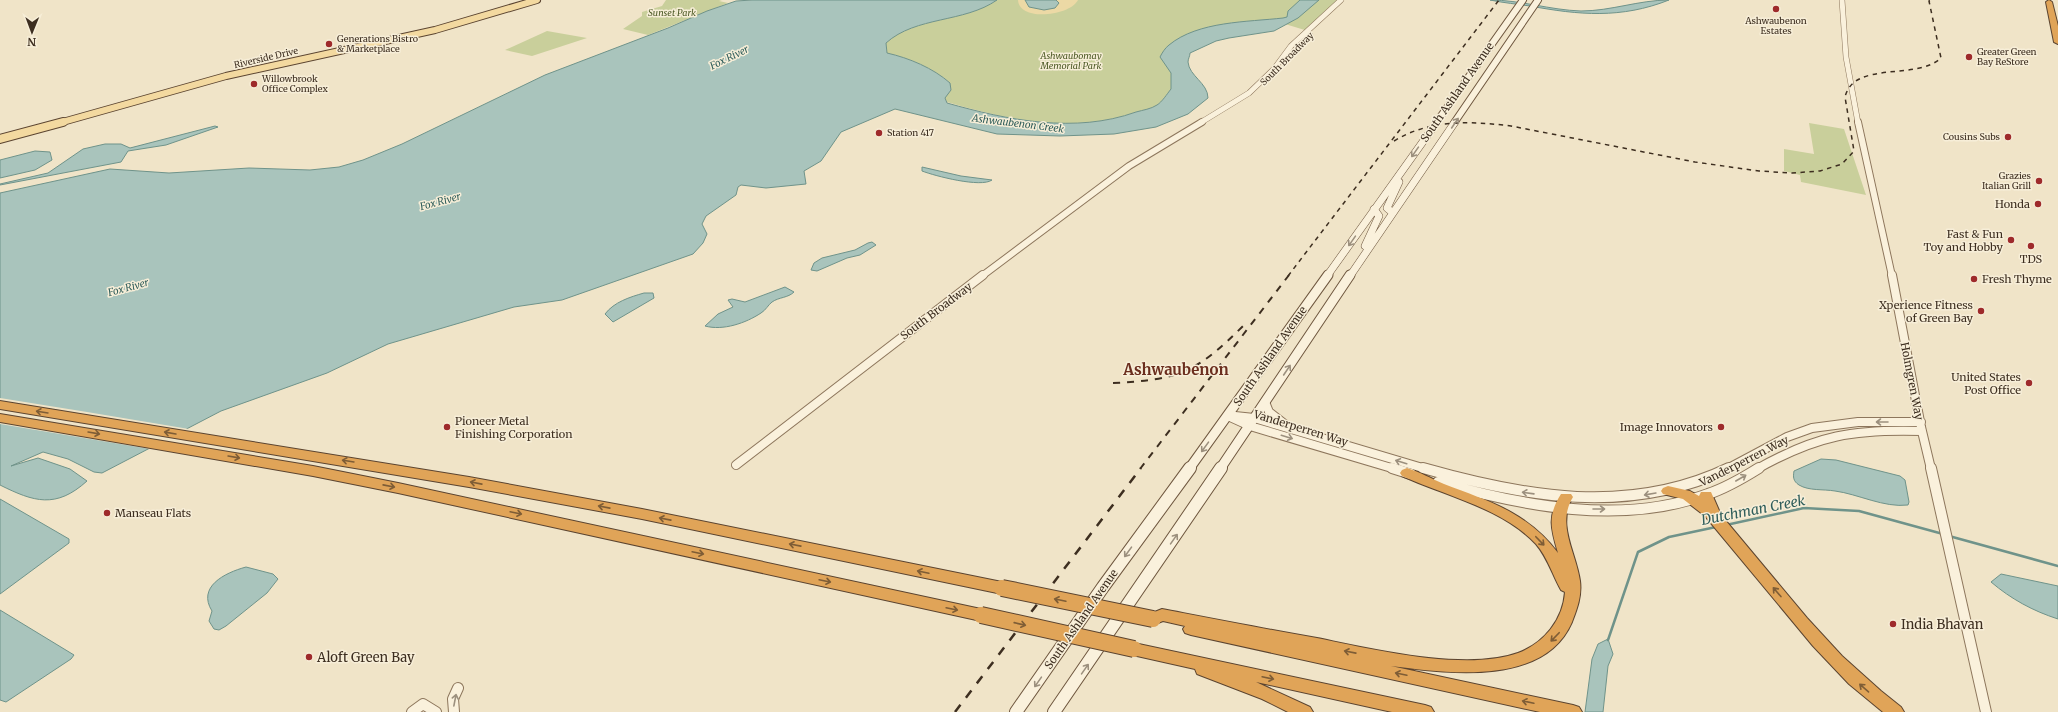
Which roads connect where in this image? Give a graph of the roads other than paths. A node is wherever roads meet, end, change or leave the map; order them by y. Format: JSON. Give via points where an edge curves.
{"nodes":[{"id":1,"x":537,"y":0,"type":"edge"},
{"id":2,"x":1341,"y":0,"type":"edge"},
{"id":3,"x":1348,"y":0,"type":"edge"},
{"id":4,"x":1842,"y":0,"type":"edge"},
{"id":5,"x":2049,"y":1,"type":"edge"},
{"id":6,"x":1521,"y":3,"type":"edge"},
{"id":7,"x":1535,"y":4,"type":"edge"},
{"id":8,"x":2058,"y":13,"type":"edge"},
{"id":9,"x":2058,"y":42,"type":"edge"},
{"id":10,"x":0,"y":139,"type":"edge"},
{"id":11,"x":1138,"y":160,"type":"junction"},
{"id":12,"x":1399,"y":175,"type":"junction"},
{"id":13,"x":1374,"y":209,"type":"junction"},
{"id":14,"x":1393,"y":213,"type":"junction"},
{"id":15,"x":1359,"y":262,"type":"junction"},
{"id":16,"x":1265,"y":402,"type":"junction"},
{"id":17,"x":0,"y":405,"type":"edge"},
{"id":18,"x":1228,"y":416,"type":"junction"},
{"id":19,"x":0,"y":418,"type":"edge"},
{"id":20,"x":1252,"y":422,"type":"junction"},
{"id":21,"x":1921,"y":427,"type":"junction"},
{"id":22,"x":1290,"y":429,"type":"junction"},
{"id":23,"x":736,"y":465,"type":"dead end"},
{"id":24,"x":1407,"y":473,"type":"junction"},
{"id":25,"x":1668,"y":491,"type":"junction"},
{"id":26,"x":1700,"y":496,"type":"junction"},
{"id":27,"x":1563,"y":502,"type":"junction"},
{"id":28,"x":1571,"y":602,"type":"junction"},
{"id":29,"x":1153,"y":619,"type":"junction"},
{"id":30,"x":1178,"y":658,"type":"junction"},
{"id":31,"x":458,"y":688,"type":"dead end"},
{"id":32,"x":1569,"y":711,"type":"edge"},
{"id":33,"x":412,"y":712,"type":"edge"},
{"id":34,"x":436,"y":712,"type":"edge"},
{"id":35,"x":454,"y":712,"type":"edge"},
{"id":36,"x":1016,"y":712,"type":"edge"},
{"id":37,"x":1054,"y":712,"type":"edge"},
{"id":38,"x":1304,"y":712,"type":"edge"},
{"id":39,"x":1424,"y":712,"type":"edge"},
{"id":40,"x":1895,"y":712,"type":"edge"},
{"id":41,"x":1986,"y":712,"type":"edge"}],
"edges":[{"from":1,"to":10,"type":"main road","name":"Riverside Drive","via":[[435,30],[226,76]]},
{"from":2,"to":11,"type":"street","name":"South Broadway","via":[[1291,46],[1274,69],[1249,93]]},
{"from":3,"to":11,"type":"street","name":"South Broadway","via":[[1284,60],[1265,83],[1242,101],[1148,158]]},
{"from":4,"to":21,"type":"street","name":"Holmgren Way","via":[[1851,88],[1895,288]]},
{"from":5,"to":8,"type":"highway"},
{"from":5,"to":9,"type":"highway"},
{"from":6,"to":12,"type":"main road","name":"South Ashland Avenue","one_way":true},
{"from":14,"to":7,"type":"main road","name":"South Ashland Avenue","one_way":true},
{"from":11,"to":23,"type":"street","name":"South Broadway","via":[[910,330]]},
{"from":12,"to":13,"type":"main road","name":"South Ashland Avenue"},
{"from":12,"to":14,"type":"main road","via":[[1399,181],[1387,208]]},
{"from":13,"to":15,"type":"main road","via":[[1379,216]]},
{"from":13,"to":18,"type":"main road","name":"South Ashland Avenue","one_way":true},
{"from":14,"to":15,"type":"main road","name":"South Ashland Avenue"},
{"from":16,"to":15,"type":"main road","name":"South Ashland Avenue","one_way":true},
{"from":16,"to":20,"type":"main road","name":"South Ashland Avenue"},
{"from":16,"to":22,"type":"street","via":[[1269,412]]},
{"from":29,"to":17,"type":"highway","one_way":true,"bridge":true,"via":[[688,523],[461,480]]},
{"from":18,"to":20,"type":"street","name":"Vanderperren Way"},
{"from":18,"to":36,"type":"main road","name":"South Ashland Avenue","one_way":true,"via":[[1103,587]]},
{"from":19,"to":30,"type":"highway","one_way":true,"bridge":true,"via":[[398,488]]},
{"from":20,"to":22,"type":"street","name":"Vanderperren Way"},
{"from":20,"to":24,"type":"street","name":"Vanderperren Way","one_way":true},
{"from":37,"to":20,"type":"main road","name":"South Ashland Avenue","one_way":true},
{"from":21,"to":25,"type":"street","name":"Vanderperren Way","one_way":true,"via":[[1840,423],[1815,428],[1796,434],[1693,484]]},
{"from":26,"to":21,"type":"street","name":"Vanderperren Way","one_way":true,"via":[[1811,442],[1841,435]]},
{"from":21,"to":41,"type":"street","name":"Holmgren Way"},
{"from":27,"to":22,"type":"street","name":"Vanderperren Way","one_way":true,"via":[[1476,483]]},
{"from":24,"to":27,"type":"street","name":"Vanderperren Way","via":[[1481,494]]},
{"from":24,"to":28,"type":"highway","one_way":true,"via":[[1428,484],[1487,504],[1520,522],[1554,556]]},
{"from":25,"to":26,"type":"highway"},
{"from":25,"to":27,"type":"street","name":"Vanderperren Way","one_way":true,"via":[[1631,497]]},
{"from":27,"to":26,"type":"street","name":"Vanderperren Way","one_way":true,"via":[[1634,508],[1657,506]]},
{"from":40,"to":26,"type":"highway","one_way":true,"via":[[1849,674],[1734,542]]},
{"from":27,"to":28,"type":"highway","via":[[1558,523],[1573,592]]},
{"from":28,"to":29,"type":"highway","one_way":true,"via":[[1567,619],[1559,634],[1549,644],[1526,656],[1487,666],[1437,665],[1390,659],[1162,615]]},
{"from":32,"to":29,"type":"highway","one_way":true},
{"from":30,"to":38,"type":"highway","via":[[1220,677],[1268,694]]},
{"from":30,"to":39,"type":"highway","one_way":true},
{"from":35,"to":31,"type":"street","one_way":true,"via":[[453,699]]},
{"from":33,"to":34,"type":"street","via":[[423,704]]}]}
